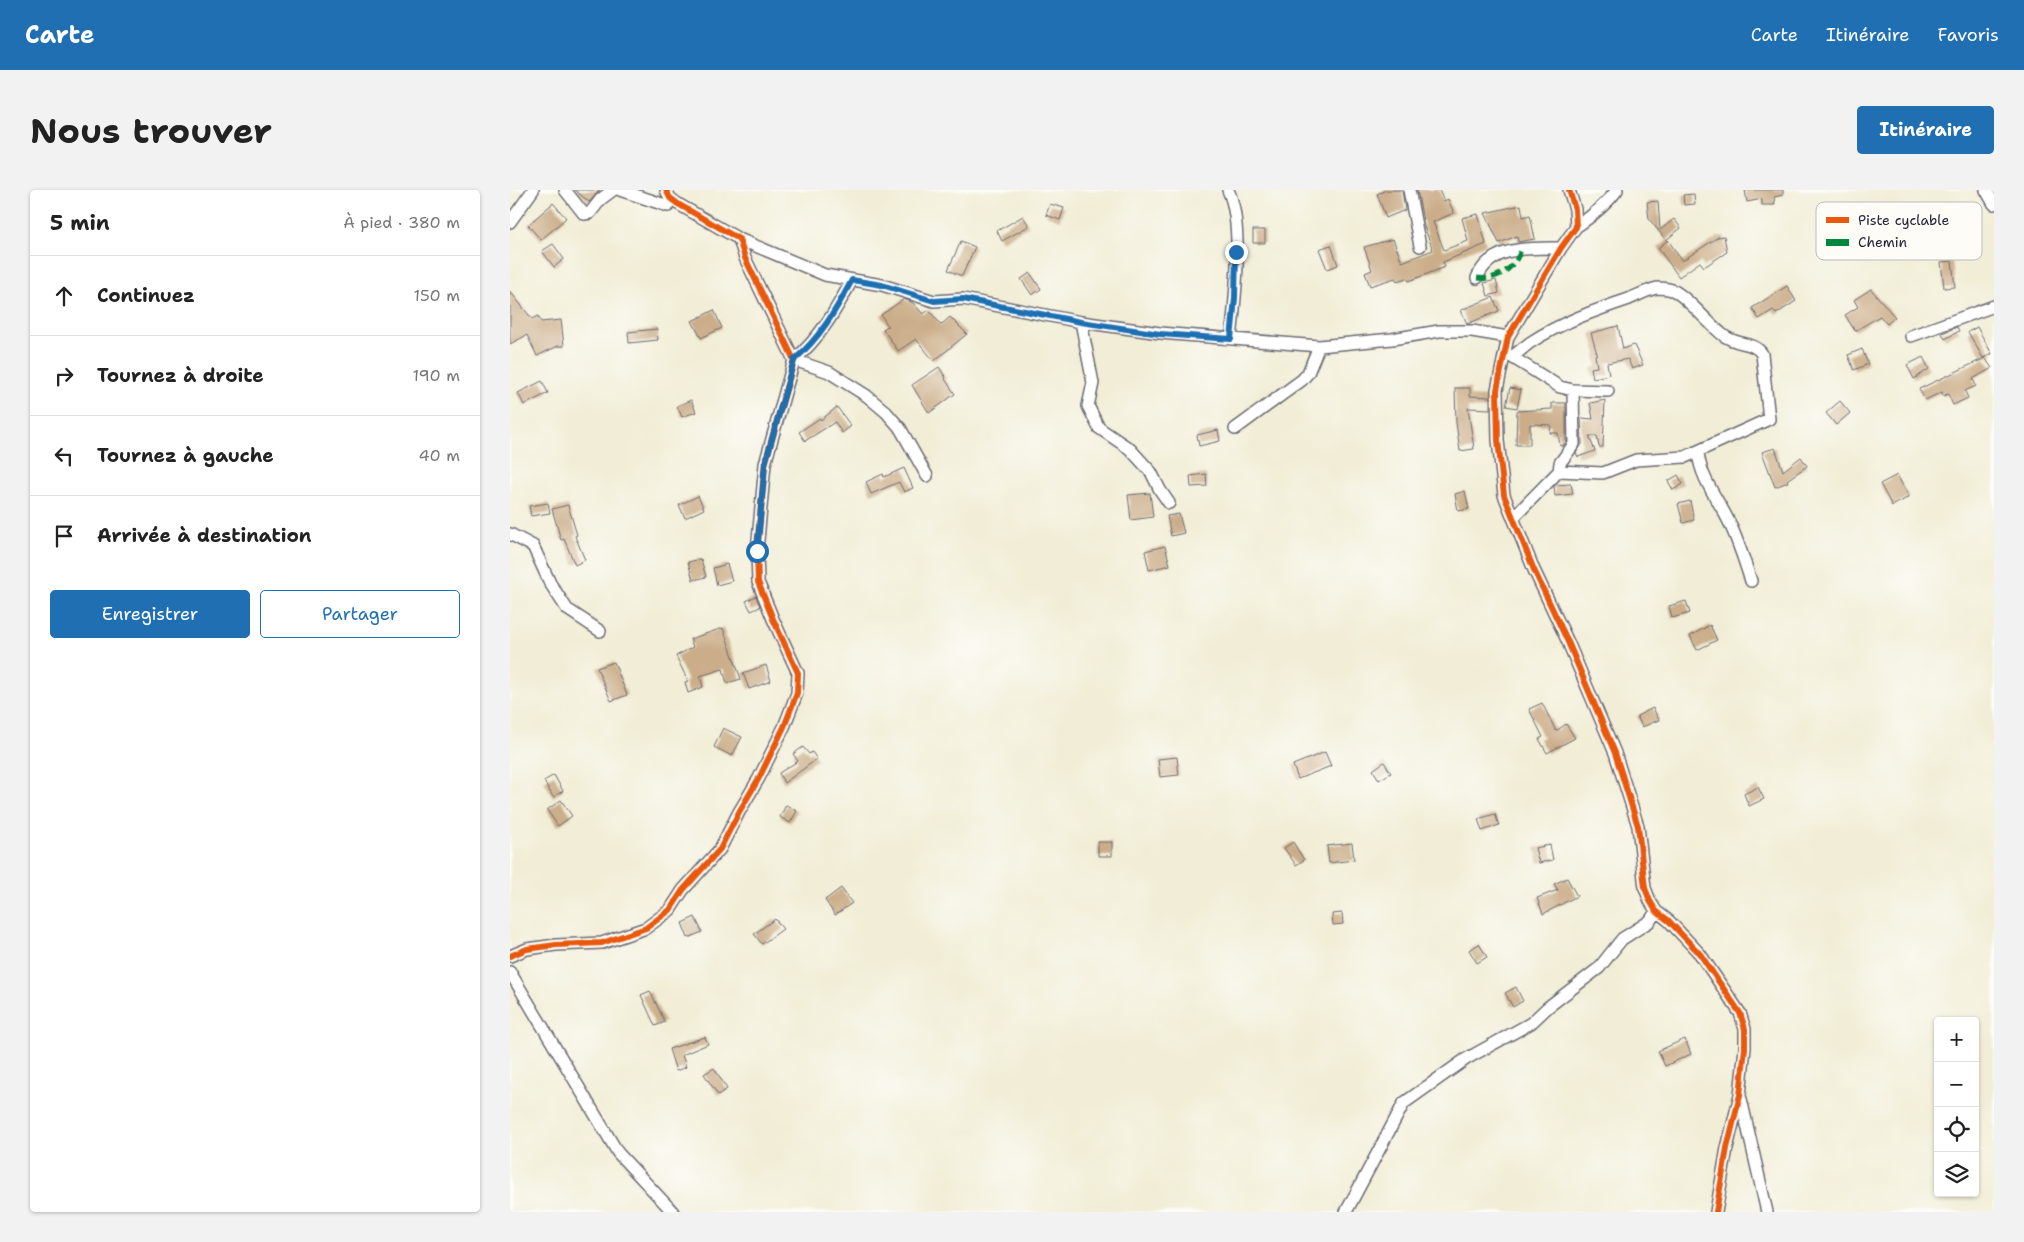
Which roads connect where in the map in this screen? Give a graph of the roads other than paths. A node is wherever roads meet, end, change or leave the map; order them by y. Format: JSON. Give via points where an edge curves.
{"nodes":[{"id":1,"x":533,"y":190,"type":"edge"},
{"id":2,"x":565,"y":190,"type":"edge"},
{"id":3,"x":613,"y":190,"type":"edge"},
{"id":4,"x":620,"y":190,"type":"edge"},
{"id":5,"x":666,"y":190,"type":"edge"},
{"id":6,"x":1228,"y":190,"type":"edge"},
{"id":7,"x":1409,"y":190,"type":"edge"},
{"id":8,"x":1569,"y":190,"type":"edge"},
{"id":9,"x":1617,"y":190,"type":"edge"},
{"id":10,"x":1986,"y":190,"type":"edge"},
{"id":11,"x":1994,"y":204,"type":"edge"},
{"id":12,"x":668,"y":206,"type":"dead end"},
{"id":13,"x":510,"y":222,"type":"edge"},
{"id":14,"x":1576,"y":227,"type":"junction"},
{"id":15,"x":739,"y":239,"type":"junction"},
{"id":16,"x":1420,"y":246,"type":"dead end"},
{"id":17,"x":1560,"y":248,"type":"junction"},
{"id":18,"x":1477,"y":278,"type":"dead end"},
{"id":19,"x":852,"y":280,"type":"junction"},
{"id":20,"x":1994,"y":306,"type":"edge"},
{"id":21,"x":1081,"y":322,"type":"junction"},
{"id":22,"x":1911,"y":336,"type":"dead end"},
{"id":23,"x":1508,"y":337,"type":"junction"},
{"id":24,"x":1231,"y":339,"type":"junction"},
{"id":25,"x":1319,"y":346,"type":"junction"},
{"id":26,"x":1508,"y":354,"type":"junction"},
{"id":27,"x":794,"y":360,"type":"junction"},
{"id":28,"x":1573,"y":390,"type":"junction"},
{"id":29,"x":1608,"y":391,"type":"dead end"},
{"id":30,"x":1235,"y":430,"type":"dead end"},
{"id":31,"x":1698,"y":453,"type":"junction"},
{"id":32,"x":1558,"y":471,"type":"junction"},
{"id":33,"x":927,"y":476,"type":"dead end"},
{"id":34,"x":1169,"y":503,"type":"dead end"},
{"id":35,"x":1513,"y":518,"type":"junction"},
{"id":36,"x":510,"y":534,"type":"edge"},
{"id":37,"x":1751,"y":581,"type":"dead end"},
{"id":38,"x":600,"y":631,"type":"dead end"},
{"id":39,"x":1656,"y":911,"type":"junction"},
{"id":40,"x":510,"y":956,"type":"edge"},
{"id":41,"x":510,"y":972,"type":"edge"},
{"id":42,"x":1740,"y":1095,"type":"junction"},
{"id":43,"x":673,"y":1212,"type":"edge"},
{"id":44,"x":1346,"y":1212,"type":"edge"},
{"id":45,"x":1716,"y":1212,"type":"edge"},
{"id":46,"x":1767,"y":1212,"type":"edge"}],
"edges":[{"from":1,"to":13,"type":"street"},
{"from":2,"to":3,"type":"street","via":[[584,214],[590,213]]},
{"from":4,"to":12,"type":"street"},
{"from":5,"to":15,"type":"street","via":[[678,204]]},
{"from":6,"to":24,"type":"street","via":[[1236,218]]},
{"from":7,"to":16,"type":"street"},
{"from":8,"to":14,"type":"street","via":[[1576,209]]},
{"from":9,"to":14,"type":"street","via":[[1610,200]]},
{"from":10,"to":11,"type":"street"},
{"from":14,"to":17,"type":"street"},
{"from":15,"to":19,"type":"street","via":[[825,275]]},
{"from":15,"to":27,"type":"street"},
{"from":17,"to":18,"type":"street","via":[[1509,251],[1487,262]]},
{"from":17,"to":23,"type":"street"},
{"from":19,"to":21,"type":"street","via":[[882,285],[934,301],[963,299]]},
{"from":19,"to":27,"type":"street","via":[[827,324]]},
{"from":20,"to":22,"type":"street"},
{"from":21,"to":24,"type":"street","via":[[1160,334]]},
{"from":21,"to":34,"type":"street","via":[[1093,383],[1088,406],[1099,428],[1130,449],[1151,472]]},
{"from":23,"to":25,"type":"street","via":[[1439,330],[1392,339]]},
{"from":23,"to":26,"type":"street"},
{"from":24,"to":25,"type":"street"},
{"from":25,"to":30,"type":"street","via":[[1302,380]]},
{"from":26,"to":28,"type":"street","via":[[1560,387]]},
{"from":26,"to":31,"type":"street","via":[[1605,307],[1658,288],[1672,289],[1731,341],[1754,345],[1762,354],[1769,420]]},
{"from":26,"to":35,"type":"street","via":[[1497,390],[1498,440],[1504,494]]},
{"from":27,"to":33,"type":"street","via":[[829,372],[886,412],[900,428]]},
{"from":27,"to":40,"type":"street","via":[[765,464],[757,551],[758,582],[798,673],[796,693],[784,727],[720,849],[683,890],[670,910],[646,928],[602,943],[527,948]]},
{"from":28,"to":29,"type":"street"},
{"from":28,"to":32,"type":"street","via":[[1574,444]]},
{"from":31,"to":32,"type":"street","via":[[1685,457],[1636,460],[1603,473]]},
{"from":31,"to":37,"type":"street","via":[[1700,466],[1712,494],[1727,516]]},
{"from":32,"to":35,"type":"street"},
{"from":35,"to":39,"type":"street","via":[[1614,753],[1638,826],[1645,888]]},
{"from":36,"to":38,"type":"street","via":[[533,546],[550,583],[567,609]]},
{"from":39,"to":42,"type":"street","via":[[1700,954],[1740,1013],[1745,1029]]},
{"from":39,"to":44,"type":"street","via":[[1650,922],[1622,939],[1599,968],[1531,1023],[1466,1059],[1404,1103]]},
{"from":41,"to":43,"type":"street","via":[[618,1153]]},
{"from":42,"to":45,"type":"street"},
{"from":42,"to":46,"type":"street"}]}
